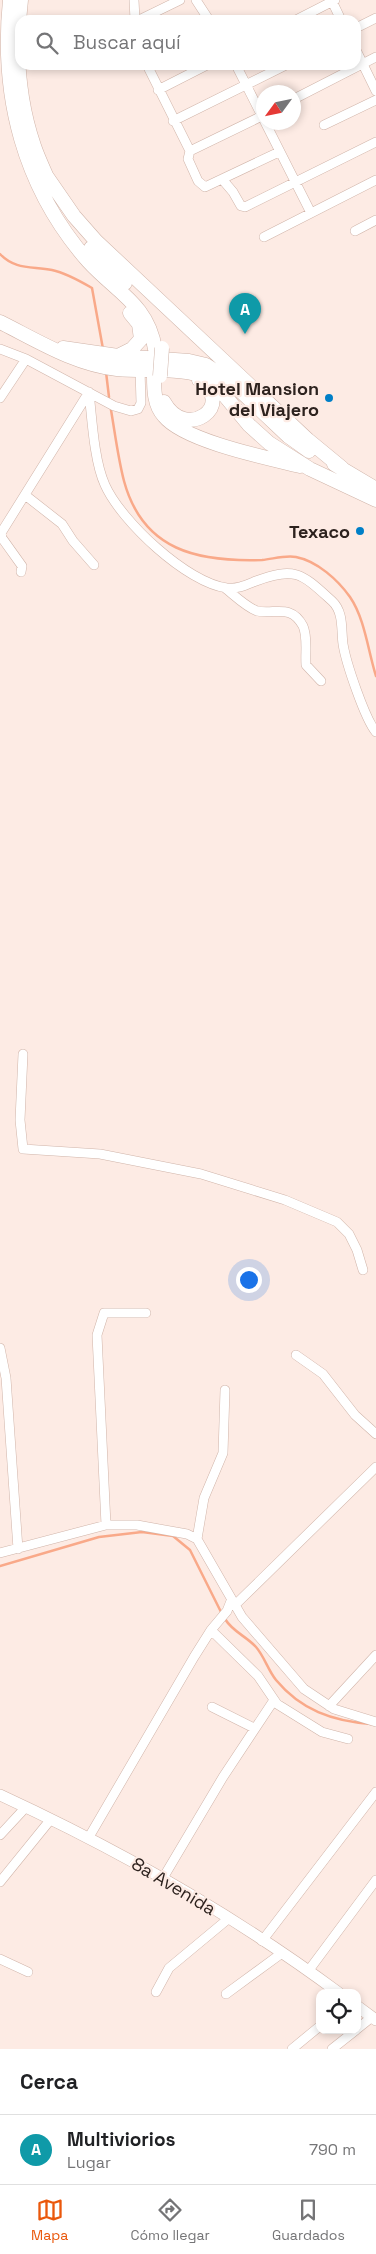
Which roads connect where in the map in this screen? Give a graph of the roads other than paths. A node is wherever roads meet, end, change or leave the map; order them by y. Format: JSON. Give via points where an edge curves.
{"nodes":[{"id":1,"x":10,"y":0,"type":"edge"},
{"id":2,"x":21,"y":0,"type":"edge"},
{"id":3,"x":134,"y":0,"type":"edge"},
{"id":4,"x":180,"y":0,"type":"edge"},
{"id":5,"x":196,"y":0,"type":"edge"},
{"id":6,"x":333,"y":1,"type":"edge"},
{"id":7,"x":20,"y":15,"type":"edge"},
{"id":8,"x":135,"y":15,"type":"edge"},
{"id":9,"x":149,"y":15,"type":"edge"},
{"id":10,"x":206,"y":15,"type":"edge"},
{"id":11,"x":306,"y":15,"type":"edge"},
{"id":12,"x":339,"y":15,"type":"edge"},
{"id":13,"x":376,"y":18,"type":"edge"},
{"id":14,"x":361,"y":26,"type":"edge"},
{"id":15,"x":376,"y":57,"type":"edge"},
{"id":16,"x":362,"y":64,"type":"joint"},
{"id":17,"x":18,"y":70,"type":"edge"},
{"id":18,"x":148,"y":70,"type":"edge"},
{"id":19,"x":197,"y":70,"type":"edge"},
{"id":20,"x":238,"y":70,"type":"edge"},
{"id":21,"x":276,"y":70,"type":"edge"},
{"id":22,"x":350,"y":70,"type":"edge"},
{"id":23,"x":246,"y":85,"type":"junction"},
{"id":24,"x":158,"y":90,"type":"junction"},
{"id":25,"x":376,"y":91,"type":"edge"},
{"id":26,"x":301,"y":95,"type":"edge"},
{"id":27,"x":376,"y":100,"type":"edge"},
{"id":28,"x":256,"y":104,"type":"edge"},
{"id":29,"x":173,"y":121,"type":"junction"},
{"id":30,"x":256,"y":121,"type":"edge"},
{"id":31,"x":324,"y":125,"type":"dead end"},
{"id":32,"x":269,"y":130,"type":"edge"},
{"id":33,"x":376,"y":142,"type":"edge"},
{"id":34,"x":190,"y":151,"type":"junction"},
{"id":35,"x":279,"y":152,"type":"junction"},
{"id":36,"x":45,"y":174,"type":"junction"},
{"id":37,"x":222,"y":179,"type":"junction"},
{"id":38,"x":376,"y":180,"type":"edge"},
{"id":39,"x":295,"y":182,"type":"junction"},
{"id":40,"x":37,"y":187,"type":"junction"},
{"id":41,"x":310,"y":214,"type":"junction"},
{"id":42,"x":376,"y":220,"type":"edge"},
{"id":43,"x":355,"y":232,"type":"dead end"},
{"id":44,"x":264,"y":237,"type":"dead end"},
{"id":45,"x":1,"y":326,"type":"edge"},
{"id":46,"x":0,"y":349,"type":"edge"},
{"id":47,"x":159,"y":349,"type":"junction"},
{"id":48,"x":26,"y":359,"type":"junction"},
{"id":49,"x":117,"y":360,"type":"junction"},
{"id":50,"x":140,"y":370,"type":"junction"},
{"id":51,"x":188,"y":373,"type":"junction"},
{"id":52,"x":157,"y":376,"type":"junction"},
{"id":53,"x":89,"y":392,"type":"junction"},
{"id":54,"x":0,"y":398,"type":"edge"},
{"id":55,"x":342,"y":468,"type":"junction"},
{"id":56,"x":310,"y":469,"type":"junction"},
{"id":57,"x":376,"y":489,"type":"edge"},
{"id":58,"x":25,"y":495,"type":"junction"},
{"id":59,"x":376,"y":500,"type":"edge"},
{"id":60,"x":94,"y":565,"type":"dead end"},
{"id":61,"x":22,"y":572,"type":"dead end"},
{"id":62,"x":225,"y":588,"type":"junction"},
{"id":63,"x":321,"y":680,"type":"dead end"},
{"id":64,"x":376,"y":732,"type":"edge"},
{"id":65,"x":22,"y":1054,"type":"dead end"},
{"id":66,"x":363,"y":1270,"type":"dead end"},
{"id":67,"x":146,"y":1313,"type":"dead end"},
{"id":68,"x":0,"y":1348,"type":"edge"},
{"id":69,"x":296,"y":1355,"type":"dead end"},
{"id":70,"x":225,"y":1390,"type":"dead end"},
{"id":71,"x":376,"y":1434,"type":"edge"},
{"id":72,"x":376,"y":1467,"type":"edge"},
{"id":73,"x":106,"y":1525,"type":"junction"},
{"id":74,"x":197,"y":1540,"type":"junction"},
{"id":75,"x":18,"y":1549,"type":"junction"},
{"id":76,"x":0,"y":1553,"type":"edge"},
{"id":77,"x":231,"y":1606,"type":"junction"},
{"id":78,"x":213,"y":1627,"type":"junction"},
{"id":79,"x":376,"y":1654,"type":"edge"},
{"id":80,"x":274,"y":1700,"type":"junction"},
{"id":81,"x":329,"y":1706,"type":"junction"},
{"id":82,"x":212,"y":1707,"type":"dead end"},
{"id":83,"x":376,"y":1722,"type":"edge"},
{"id":84,"x":254,"y":1728,"type":"junction"},
{"id":85,"x":348,"y":1739,"type":"dead end"},
{"id":86,"x":376,"y":1792,"type":"edge"},
{"id":87,"x":0,"y":1794,"type":"edge"},
{"id":88,"x":26,"y":1807,"type":"junction"},
{"id":89,"x":51,"y":1819,"type":"junction"},
{"id":90,"x":0,"y":1835,"type":"edge"},
{"id":91,"x":89,"y":1837,"type":"junction"},
{"id":92,"x":163,"y":1878,"type":"junction"},
{"id":93,"x":376,"y":1880,"type":"edge"},
{"id":94,"x":0,"y":1882,"type":"edge"},
{"id":95,"x":228,"y":1919,"type":"junction"},
{"id":96,"x":262,"y":1941,"type":"junction"},
{"id":97,"x":282,"y":1953,"type":"junction"},
{"id":98,"x":0,"y":1959,"type":"edge"},
{"id":99,"x":309,"y":1970,"type":"junction"},
{"id":100,"x":28,"y":1972,"type":"dead end"},
{"id":101,"x":334,"y":1989,"type":"edge"},
{"id":102,"x":156,"y":1992,"type":"dead end"},
{"id":103,"x":226,"y":1994,"type":"dead end"},
{"id":104,"x":361,"y":2009,"type":"edge"},
{"id":105,"x":374,"y":2018,"type":"edge"},
{"id":106,"x":361,"y":2027,"type":"edge"},
{"id":107,"x":316,"y":2029,"type":"edge"},
{"id":108,"x":351,"y":2034,"type":"edge"},
{"id":109,"x":292,"y":2049,"type":"edge"},
{"id":110,"x":332,"y":2049,"type":"edge"}],
"edges":[{"from":1,"to":40,"type":"main road","via":[[6,51],[8,83],[15,122]]},
{"from":2,"to":7,"type":"main road"},
{"from":3,"to":8,"type":"street"},
{"from":4,"to":9,"type":"street"},
{"from":5,"to":10,"type":"street"},
{"from":6,"to":11,"type":"street"},
{"from":6,"to":12,"type":"street"},
{"from":13,"to":14,"type":"street"},
{"from":15,"to":16,"type":"street"},
{"from":16,"to":25,"type":"street"},
{"from":17,"to":36,"type":"main road","via":[[34,146]]},
{"from":18,"to":24,"type":"street"},
{"from":19,"to":24,"type":"street"},
{"from":20,"to":23,"type":"street"},
{"from":21,"to":23,"type":"street"},
{"from":22,"to":26,"type":"street"},
{"from":23,"to":28,"type":"street"},
{"from":23,"to":29,"type":"street"},
{"from":24,"to":29,"type":"street"},
{"from":27,"to":31,"type":"street"},
{"from":29,"to":34,"type":"street"},
{"from":30,"to":34,"type":"street"},
{"from":32,"to":35,"type":"street"},
{"from":33,"to":39,"type":"street"},
{"from":34,"to":37,"type":"street","via":[[188,158],[200,184],[207,186]]},
{"from":35,"to":37,"type":"street"},
{"from":35,"to":39,"type":"street"},
{"from":36,"to":47,"type":"main road","via":[[73,226],[156,318],[160,329]]},
{"from":36,"to":55,"type":"main road","via":[[96,241]]},
{"from":37,"to":39,"type":"street","via":[[244,207]]},
{"from":38,"to":41,"type":"street"},
{"from":39,"to":41,"type":"street"},
{"from":40,"to":47,"type":"main road","via":[[68,236],[146,318]]},
{"from":40,"to":49,"type":"main road","via":[[54,225],[73,255],[139,324],[141,339]]},
{"from":41,"to":44,"type":"street"},
{"from":42,"to":43,"type":"street"},
{"from":45,"to":49,"type":"main road","via":[[67,356]]},
{"from":46,"to":48,"type":"street"},
{"from":47,"to":52,"type":"main road","bridge":true},
{"from":48,"to":53,"type":"street"},
{"from":48,"to":54,"type":"street"},
{"from":49,"to":50,"type":"main road"},
{"from":49,"to":55,"type":"main road","via":[[189,361],[206,365],[229,380],[288,436],[311,453]]},
{"from":50,"to":51,"type":"main road"},
{"from":50,"to":53,"type":"street","via":[[141,403],[136,411],[123,409]]},
{"from":51,"to":52,"type":"main road","via":[[205,384],[213,394],[210,411],[193,421],[183,419],[168,408]]},
{"from":51,"to":56,"type":"main road","via":[[211,379],[258,435]]},
{"from":52,"to":56,"type":"main road","via":[[158,406],[174,426],[200,438]]},
{"from":53,"to":58,"type":"street"},
{"from":53,"to":62,"type":"street","via":[[99,463],[114,501],[175,564]]},
{"from":55,"to":57,"type":"main road"},
{"from":56,"to":59,"type":"main road"},
{"from":58,"to":60,"type":"street","via":[[62,524]]},
{"from":58,"to":61,"type":"street","via":[[1,535],[21,564]]},
{"from":62,"to":63,"type":"street","via":[[258,611],[286,611],[297,618],[306,638],[306,665]]},
{"from":62,"to":64,"type":"street","via":[[238,588],[288,572],[297,574],[335,603],[342,621],[348,661],[368,722]]},
{"from":65,"to":66,"type":"street","via":[[20,1120],[23,1149],[100,1154],[201,1174],[286,1200],[338,1222],[349,1234]]},
{"from":67,"to":73,"type":"street","via":[[104,1313],[97,1335]]},
{"from":68,"to":75,"type":"street","via":[[6,1378]]},
{"from":69,"to":71,"type":"street","via":[[323,1374],[355,1415]]},
{"from":70,"to":74,"type":"street","via":[[223,1453],[204,1498]]},
{"from":72,"to":77,"type":"street"},
{"from":73,"to":74,"type":"street","via":[[137,1525],[187,1534]]},
{"from":73,"to":75,"type":"street"},
{"from":74,"to":77,"type":"street"},
{"from":75,"to":76,"type":"street"},
{"from":77,"to":78,"type":"street"},
{"from":77,"to":81,"type":"street","via":[[304,1689]]},
{"from":78,"to":80,"type":"street","via":[[258,1676]]},
{"from":78,"to":91,"type":"street"},
{"from":79,"to":81,"type":"street"},
{"from":80,"to":84,"type":"street"},
{"from":80,"to":85,"type":"street","via":[[322,1732]]},
{"from":81,"to":83,"type":"street"},
{"from":82,"to":84,"type":"street"},
{"from":84,"to":92,"type":"street"},
{"from":86,"to":96,"type":"street"},
{"from":87,"to":88,"type":"street","name":"8a Avenida"},
{"from":88,"to":89,"type":"street","name":"8a Avenida"},
{"from":88,"to":90,"type":"street"},
{"from":89,"to":91,"type":"street","name":"8a Avenida"},
{"from":89,"to":94,"type":"street"},
{"from":91,"to":92,"type":"street","name":"8a Avenida"},
{"from":92,"to":95,"type":"street","name":"8a Avenida"},
{"from":93,"to":99,"type":"street"},
{"from":95,"to":96,"type":"street","name":"8a Avenida"},
{"from":95,"to":102,"type":"street","via":[[169,1968]]},
{"from":96,"to":97,"type":"street","name":"8a Avenida"},
{"from":97,"to":99,"type":"street","name":"8a Avenida"},
{"from":97,"to":103,"type":"street"},
{"from":98,"to":100,"type":"street"},
{"from":99,"to":101,"type":"street","name":"8a Avenida"},
{"from":104,"to":105,"type":"street"},
{"from":105,"to":106,"type":"street"},
{"from":107,"to":109,"type":"street"},
{"from":108,"to":110,"type":"street"}]}
